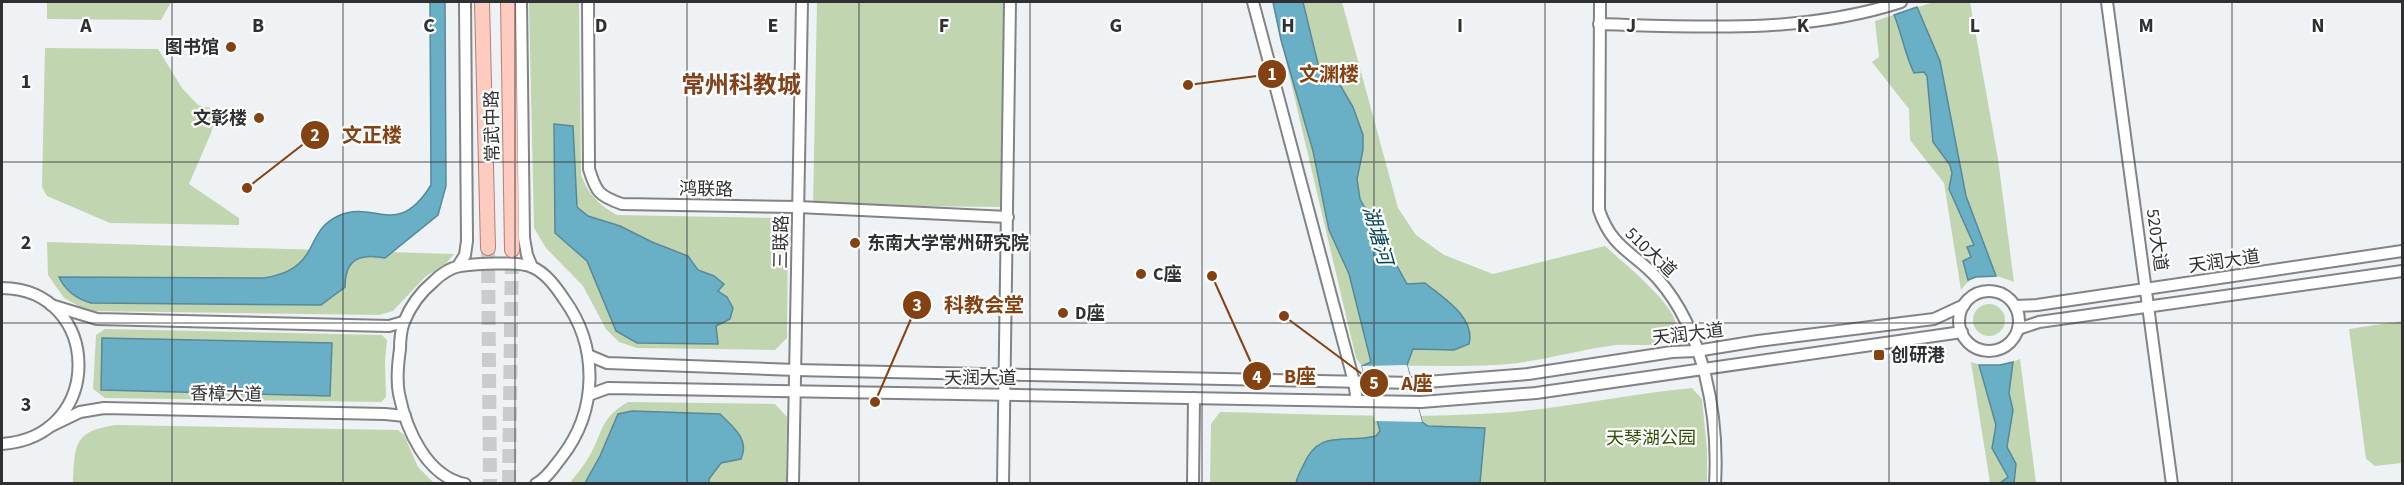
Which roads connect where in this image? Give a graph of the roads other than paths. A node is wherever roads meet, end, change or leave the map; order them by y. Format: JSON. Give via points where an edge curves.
{"nodes":[{"id":1,"x":465,"y":2,"type":"edge"},
{"id":2,"x":482,"y":2,"type":"edge"},
{"id":3,"x":508,"y":2,"type":"edge"},
{"id":4,"x":521,"y":2,"type":"edge"},
{"id":5,"x":588,"y":2,"type":"edge"},
{"id":6,"x":802,"y":2,"type":"edge"},
{"id":7,"x":1010,"y":2,"type":"edge"},
{"id":8,"x":1253,"y":2,"type":"edge"},
{"id":9,"x":1600,"y":2,"type":"edge"},
{"id":10,"x":1901,"y":2,"type":"edge"},
{"id":11,"x":2107,"y":2,"type":"edge"},
{"id":12,"x":1599,"y":24,"type":"junction"},
{"id":13,"x":798,"y":207,"type":"junction"},
{"id":14,"x":1008,"y":217,"type":"junction"},
{"id":15,"x":488,"y":248,"type":"tunnel mouth"},
{"id":16,"x":512,"y":250,"type":"tunnel mouth"},
{"id":17,"x":2403,"y":251,"type":"edge"},
{"id":18,"x":458,"y":266,"type":"junction"},
{"id":19,"x":532,"y":267,"type":"junction"},
{"id":20,"x":2403,"y":271,"type":"edge"},
{"id":21,"x":2,"y":288,"type":"edge"},
{"id":22,"x":2147,"y":289,"type":"junction"},
{"id":23,"x":51,"y":305,"type":"junction"},
{"id":24,"x":1964,"y":305,"type":"junction"},
{"id":25,"x":2015,"y":306,"type":"junction"},
{"id":26,"x":2149,"y":307,"type":"junction"},
{"id":27,"x":403,"y":322,"type":"junction"},
{"id":28,"x":2018,"y":329,"type":"junction"},
{"id":29,"x":1962,"y":332,"type":"junction"},
{"id":30,"x":1696,"y":351,"type":"junction"},
{"id":31,"x":588,"y":355,"type":"junction"},
{"id":32,"x":1703,"y":368,"type":"junction"},
{"id":33,"x":795,"y":370,"type":"junction"},
{"id":34,"x":1006,"y":375,"type":"junction"},
{"id":35,"x":1354,"y":382,"type":"junction"},
{"id":36,"x":795,"y":390,"type":"junction"},
{"id":37,"x":590,"y":394,"type":"junction"},
{"id":38,"x":1005,"y":395,"type":"junction"},
{"id":39,"x":1194,"y":398,"type":"junction"},
{"id":40,"x":1357,"y":401,"type":"junction"},
{"id":41,"x":405,"y":416,"type":"junction"},
{"id":42,"x":49,"y":427,"type":"junction"},
{"id":43,"x":2,"y":444,"type":"edge"},
{"id":44,"x":538,"y":482,"type":"edge"},
{"id":45,"x":460,"y":483,"type":"edge"},
{"id":46,"x":793,"y":483,"type":"edge"},
{"id":47,"x":1003,"y":483,"type":"edge"},
{"id":48,"x":1193,"y":483,"type":"edge"},
{"id":49,"x":1714,"y":483,"type":"edge"},
{"id":50,"x":2172,"y":483,"type":"edge"}],
"edges":[{"from":1,"to":18,"type":"street","via":[[466,241],[465,255]]},
{"from":2,"to":15,"type":"main road","name":"常武中路"},
{"from":3,"to":16,"type":"main road","name":"常武中路"},
{"from":4,"to":19,"type":"street","via":[[524,238]]},
{"from":5,"to":13,"type":"street","name":"鸿联路","via":[[589,169],[595,188],[604,198],[622,204]]},
{"from":6,"to":13,"type":"street","name":"三联路"},
{"from":7,"to":14,"type":"street"},
{"from":8,"to":35,"type":"street"},
{"from":9,"to":12,"type":"street","name":"510大道"},
{"from":10,"to":12,"type":"street","via":[[1832,20],[1753,27]]},
{"from":11,"to":22,"type":"street","name":"520大道"},
{"from":12,"to":30,"type":"street","name":"510大道","via":[[1599,210],[1620,248],[1657,278],[1671,297],[1692,334]]},
{"from":13,"to":14,"type":"street","name":"鸿联路"},
{"from":13,"to":33,"type":"street","name":"三联路"},
{"from":14,"to":34,"type":"street"},
{"from":17,"to":22,"type":"street","name":"天润大道"},
{"from":18,"to":19,"type":"street"},
{"from":18,"to":27,"type":"street","via":[[422,292]]},
{"from":19,"to":31,"type":"street","via":[[554,284],[572,309],[586,339]]},
{"from":20,"to":26,"type":"street","name":"天润大道"},
{"from":21,"to":23,"type":"street","via":[[19,290]]},
{"from":22,"to":25,"type":"street","name":"天润大道"},
{"from":22,"to":26,"type":"street","name":"520大道"},
{"from":23,"to":27,"type":"street","via":[[97,319],[389,327]]},
{"from":23,"to":42,"type":"street","via":[[65,321],[77,345],[80,363],[72,400]]},
{"from":24,"to":25,"type":"street","name":"天润大道","via":[[1980,293],[1990,292],[2008,298]]},
{"from":24,"to":29,"type":"street","via":[[1959,323]]},
{"from":24,"to":30,"type":"street","name":"天润大道","via":[[1934,319]]},
{"from":25,"to":28,"type":"street"},
{"from":26,"to":28,"type":"street","name":"天润大道","via":[[2039,322]]},
{"from":26,"to":50,"type":"street","name":"520大道"},
{"from":27,"to":41,"type":"street","via":[[398,373]]},
{"from":28,"to":29,"type":"street","name":"天润大道","via":[[2009,344],[1992,351],[1973,347]]},
{"from":29,"to":32,"type":"street","name":"天润大道"},
{"from":30,"to":32,"type":"street","name":"510大道"},
{"from":30,"to":35,"type":"street","name":"天润大道","via":[[1528,374],[1414,383]]},
{"from":31,"to":33,"type":"street","name":"天润大道","via":[[607,363]]},
{"from":31,"to":37,"type":"street"},
{"from":32,"to":40,"type":"street","name":"天润大道","via":[[1536,393],[1421,402]]},
{"from":32,"to":49,"type":"street","name":"510大道","via":[[1715,445]]},
{"from":33,"to":34,"type":"street","name":"天润大道"},
{"from":33,"to":36,"type":"street","name":"三联路"},
{"from":34,"to":35,"type":"street","name":"天润大道"},
{"from":34,"to":38,"type":"street"},
{"from":35,"to":40,"type":"street"},
{"from":36,"to":37,"type":"street","name":"天润大道","via":[[608,388]]},
{"from":36,"to":38,"type":"street","name":"天润大道"},
{"from":36,"to":46,"type":"street","name":"三联路"},
{"from":37,"to":44,"type":"street","via":[[578,434]]},
{"from":38,"to":39,"type":"street","name":"天润大道"},
{"from":38,"to":47,"type":"street"},
{"from":39,"to":40,"type":"street","name":"天润大道"},
{"from":39,"to":48,"type":"street"},
{"from":41,"to":42,"type":"street","name":"香樟大道","via":[[104,408],[80,412]]},
{"from":41,"to":45,"type":"street","via":[[416,441],[436,469]]},
{"from":42,"to":43,"type":"street","name":"香樟大道","via":[[33,437]]}]}
